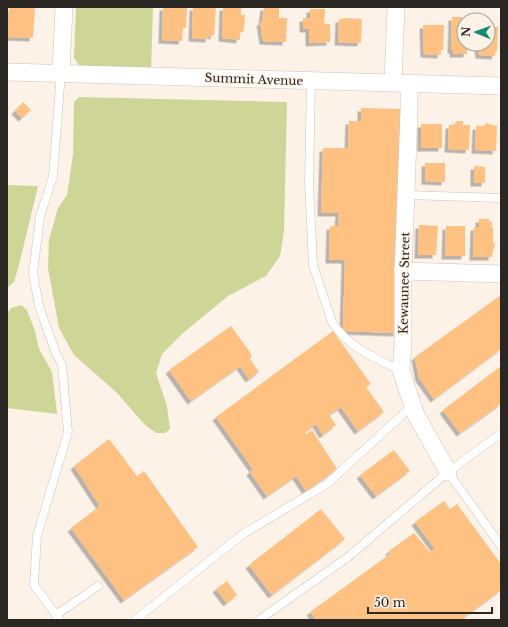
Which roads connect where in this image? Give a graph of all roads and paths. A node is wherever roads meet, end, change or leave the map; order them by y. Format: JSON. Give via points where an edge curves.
{"nodes":[{"id":1,"x":64,"y":7,"type":"edge"},
{"id":2,"x":396,"y":7,"type":"edge"},
{"id":3,"x":7,"y":72,"type":"edge"},
{"id":4,"x":61,"y":73,"type":"junction"},
{"id":5,"x":311,"y":80,"type":"junction"},
{"id":6,"x":401,"y":83,"type":"junction"},
{"id":7,"x":501,"y":86,"type":"edge"},
{"id":8,"x":406,"y":195,"type":"junction"},
{"id":9,"x":501,"y":198,"type":"edge"},
{"id":10,"x":403,"y":271,"type":"junction"},
{"id":11,"x":501,"y":274,"type":"edge"},
{"id":12,"x":401,"y":371,"type":"junction"},
{"id":13,"x":413,"y":405,"type":"junction"},
{"id":14,"x":501,"y":433,"type":"edge"},
{"id":15,"x":448,"y":472,"type":"junction"},
{"id":16,"x":501,"y":546,"type":"edge"},
{"id":17,"x":98,"y":586,"type":"dead end"},
{"id":18,"x":58,"y":618,"type":"edge"},
{"id":19,"x":135,"y":620,"type":"edge"},
{"id":20,"x":259,"y":620,"type":"edge"}],
"edges":[{"from":1,"to":4,"type":"street"},
{"from":2,"to":6,"type":"street","name":"Kewaunee Street"},
{"from":3,"to":4,"type":"street","name":"Summit Avenue"},
{"from":4,"to":5,"type":"street","name":"Summit Avenue"},
{"from":4,"to":18,"type":"lane","via":[[53,176],[40,217],[32,273],[39,306],[54,351],[62,365],[68,432],[37,536],[34,585]]},
{"from":5,"to":6,"type":"street","name":"Summit Avenue"},
{"from":5,"to":12,"type":"lane","via":[[309,183],[313,265],[337,330],[350,343]]},
{"from":6,"to":7,"type":"street","name":"Summit Avenue"},
{"from":6,"to":8,"type":"street","name":"Kewaunee Street"},
{"from":8,"to":9,"type":"lane"},
{"from":8,"to":10,"type":"street","name":"Kewaunee Street"},
{"from":10,"to":11,"type":"street"},
{"from":10,"to":12,"type":"street","name":"Kewaunee Street"},
{"from":12,"to":13,"type":"street","name":"Kewaunee Street"},
{"from":13,"to":15,"type":"street","name":"Kewaunee Street"},
{"from":13,"to":19,"type":"lane","via":[[327,484],[243,534]]},
{"from":14,"to":15,"type":"lane"},
{"from":15,"to":16,"type":"lane"},
{"from":15,"to":20,"type":"lane","via":[[348,557]]},
{"from":17,"to":18,"type":"lane"}]}
